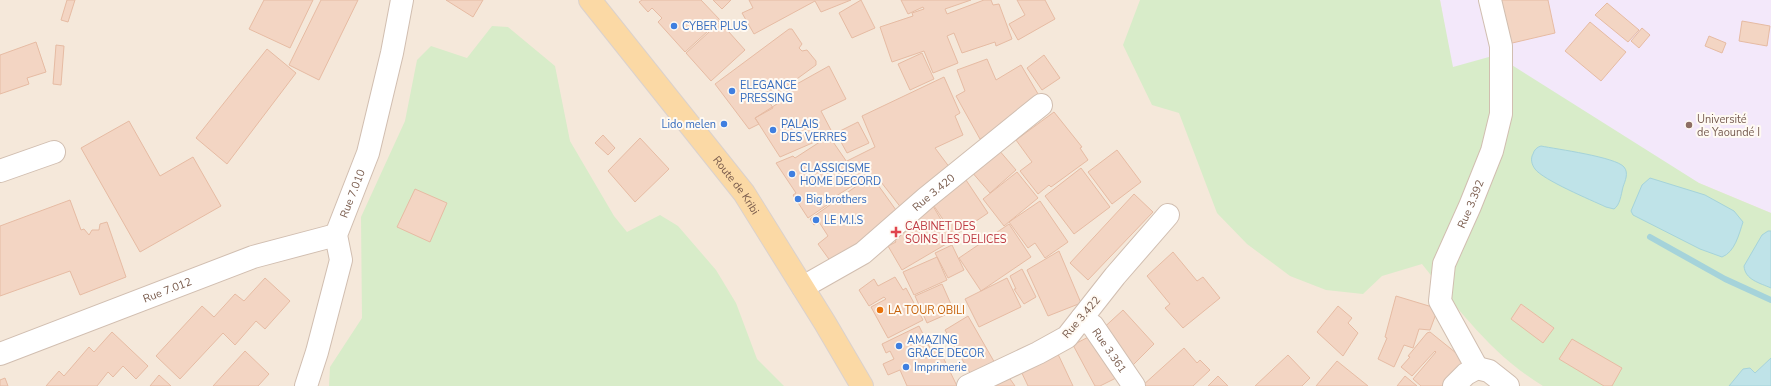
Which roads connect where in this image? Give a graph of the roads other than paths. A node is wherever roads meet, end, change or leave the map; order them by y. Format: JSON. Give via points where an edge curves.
{"nodes":[{"id":1,"x":402,"y":0,"type":"edge"},
{"id":2,"x":590,"y":0,"type":"edge"},
{"id":3,"x":1490,"y":0,"type":"edge"},
{"id":4,"x":1041,"y":105,"type":"dead end"},
{"id":5,"x":54,"y":152,"type":"dead end"},
{"id":6,"x":0,"y":171,"type":"edge"},
{"id":7,"x":1168,"y":215,"type":"dead end"},
{"id":8,"x":336,"y":234,"type":"junction"},
{"id":9,"x":803,"y":287,"type":"junction"},
{"id":10,"x":1082,"y":318,"type":"junction"},
{"id":11,"x":0,"y":354,"type":"edge"},
{"id":12,"x":1477,"y":368,"type":"junction"},
{"id":13,"x":306,"y":386,"type":"edge"},
{"id":14,"x":862,"y":386,"type":"edge"},
{"id":15,"x":968,"y":386,"type":"edge"},
{"id":16,"x":1134,"y":386,"type":"edge"},
{"id":17,"x":1454,"y":386,"type":"edge"},
{"id":18,"x":1508,"y":386,"type":"edge"}],
"edges":[{"from":1,"to":8,"type":"street","name":"Rue 7.010","via":[[368,152]]},
{"from":2,"to":9,"type":"main road","name":"Route de Kribi","via":[[744,193]]},
{"from":3,"to":12,"type":"street","name":"Rue 3.392","via":[[1501,46],[1501,114],[1490,156],[1444,264],[1440,301]]},
{"from":4,"to":9,"type":"street","name":"Rue 3.420","via":[[926,198],[863,253]]},
{"from":5,"to":6,"type":"street"},
{"from":7,"to":10,"type":"street","name":"Rue 3.422"},
{"from":8,"to":11,"type":"street","name":"Rue 7.012","via":[[253,257]]},
{"from":8,"to":13,"type":"street","via":[[341,260]]},
{"from":9,"to":14,"type":"main road","name":"Route de Kribi"},
{"from":10,"to":15,"type":"street","name":"Rue 3.422","via":[[1067,336],[1038,353]]},
{"from":10,"to":16,"type":"street","name":"Rue 3.361","via":[[1093,326]]},
{"from":12,"to":17,"type":"street","via":[[1466,374]]},
{"from":12,"to":18,"type":"street","via":[[1489,371]]}]}
